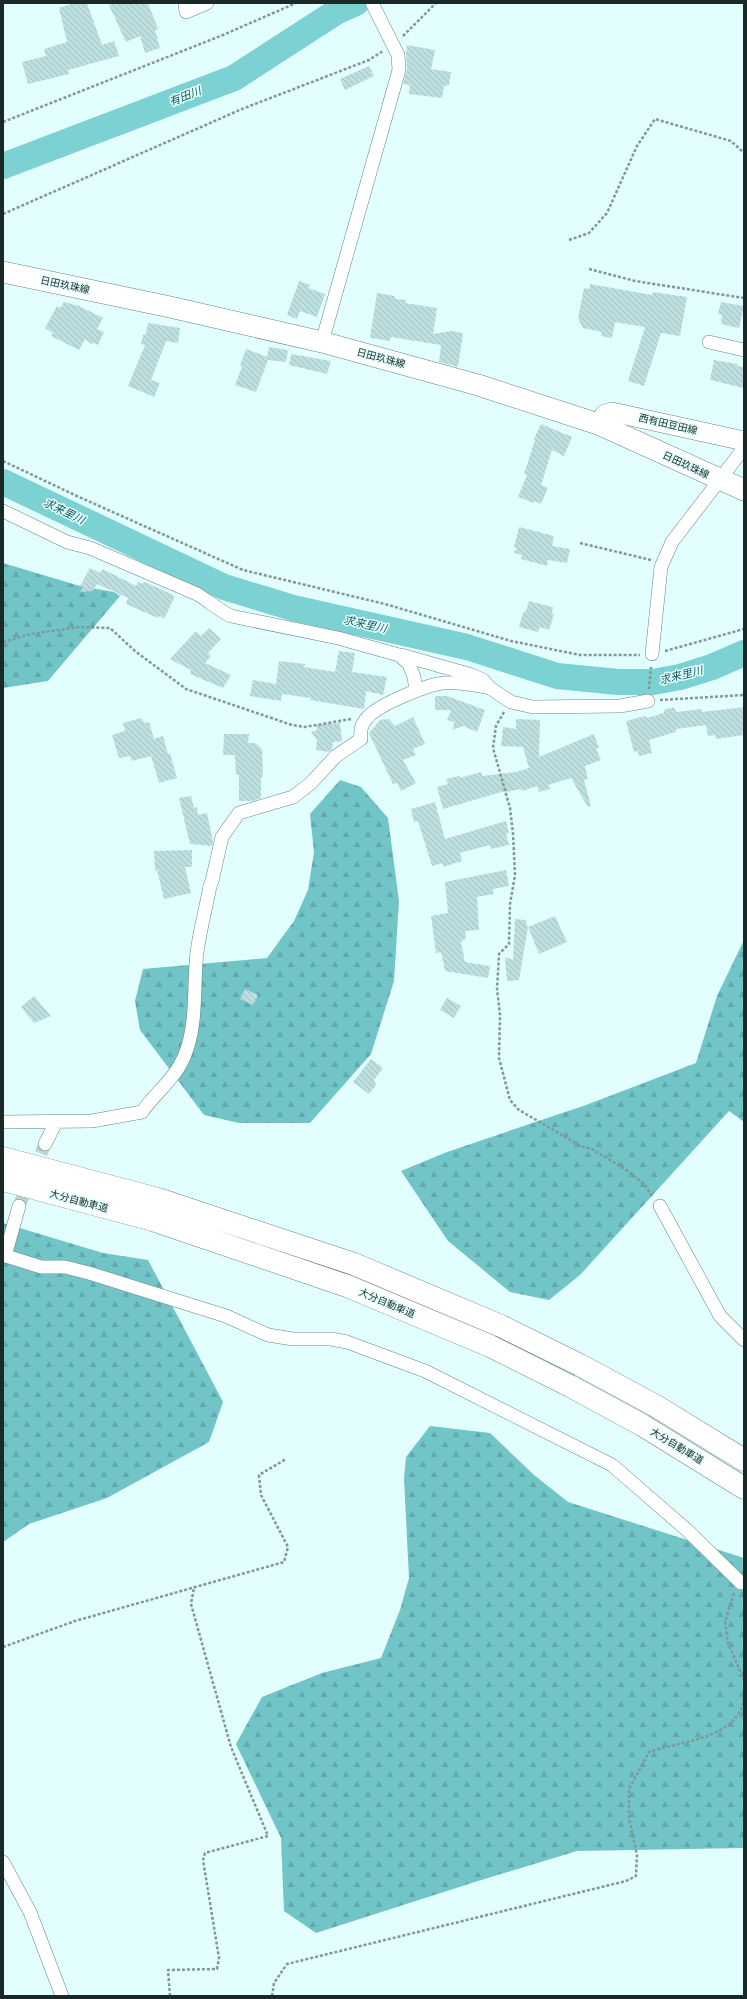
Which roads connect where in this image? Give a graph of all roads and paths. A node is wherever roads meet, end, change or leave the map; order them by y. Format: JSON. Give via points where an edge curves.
{"nodes":[{"id":1,"x":184,"y":3,"type":"edge"},
{"id":2,"x":207,"y":3,"type":"edge"},
{"id":3,"x":296,"y":3,"type":"edge"},
{"id":4,"x":372,"y":3,"type":"edge"},
{"id":5,"x":436,"y":3,"type":"edge"},
{"id":6,"x":392,"y":44,"type":"junction"},
{"id":7,"x":3,"y":122,"type":"edge"},
{"id":8,"x":744,"y":153,"type":"edge"},
{"id":9,"x":3,"y":214,"type":"edge"},
{"id":10,"x":569,"y":240,"type":"dead end"},
{"id":11,"x":589,"y":269,"type":"dead end"},
{"id":12,"x":3,"y":272,"type":"edge"},
{"id":13,"x":744,"y":298,"type":"edge"},
{"id":14,"x":322,"y":342,"type":"junction"},
{"id":15,"x":708,"y":342,"type":"dead end"},
{"id":16,"x":744,"y":350,"type":"edge"},
{"id":17,"x":598,"y":424,"type":"junction"},
{"id":18,"x":744,"y":441,"type":"edge"},
{"id":19,"x":744,"y":448,"type":"edge"},
{"id":20,"x":3,"y":461,"type":"edge"},
{"id":21,"x":719,"y":480,"type":"junction"},
{"id":22,"x":744,"y":490,"type":"edge"},
{"id":23,"x":3,"y":511,"type":"edge"},
{"id":24,"x":580,"y":542,"type":"dead end"},
{"id":25,"x":663,"y":563,"type":"junction"},
{"id":26,"x":744,"y":629,"type":"edge"},
{"id":27,"x":3,"y":642,"type":"edge"},
{"id":28,"x":652,"y":654,"type":"junction"},
{"id":29,"x":399,"y":655,"type":"junction"},
{"id":30,"x":490,"y":688,"type":"junction"},
{"id":31,"x":416,"y":691,"type":"junction"},
{"id":32,"x":744,"y":695,"type":"edge"},
{"id":33,"x":648,"y":697,"type":"junction"},
{"id":34,"x":511,"y":702,"type":"junction"},
{"id":35,"x":368,"y":716,"type":"junction"},
{"id":36,"x":3,"y":1122,"type":"edge"},
{"id":37,"x":56,"y":1122,"type":"junction"},
{"id":38,"x":45,"y":1144,"type":"tunnel mouth"},
{"id":39,"x":3,"y":1158,"type":"edge"},
{"id":40,"x":3,"y":1180,"type":"edge"},
{"id":41,"x":19,"y":1206,"type":"tunnel mouth"},
{"id":42,"x":660,"y":1206,"type":"joint"},
{"id":43,"x":4,"y":1255,"type":"edge"},
{"id":44,"x":744,"y":1340,"type":"edge"},
{"id":45,"x":286,"y":1459,"type":"dead end"},
{"id":46,"x":744,"y":1460,"type":"edge"},
{"id":47,"x":744,"y":1488,"type":"edge"},
{"id":48,"x":741,"y":1583,"type":"joint"},
{"id":49,"x":194,"y":1587,"type":"junction"},
{"id":50,"x":3,"y":1647,"type":"edge"},
{"id":51,"x":744,"y":1680,"type":"edge"},
{"id":52,"x":744,"y":1696,"type":"edge"},
{"id":53,"x":3,"y":1862,"type":"edge"},
{"id":54,"x":62,"y":1996,"type":"edge"},
{"id":55,"x":170,"y":1996,"type":"edge"},
{"id":56,"x":272,"y":1996,"type":"edge"}],
"edges":[{"from":1,"to":2,"type":"street","via":[[186,12]]},
{"from":3,"to":7,"type":"path","via":[[223,35]]},
{"from":4,"to":6,"type":"street"},
{"from":5,"to":6,"type":"path"},
{"from":6,"to":9,"type":"path","via":[[370,60],[242,109]]},
{"from":6,"to":14,"type":"street","via":[[398,55],[399,70]]},
{"from":8,"to":10,"type":"path","via":[[731,141],[655,119],[637,146],[607,213],[589,233]]},
{"from":11,"to":13,"type":"path","via":[[636,282]]},
{"from":12,"to":14,"type":"main road","name":"日田玖珠線"},
{"from":14,"to":17,"type":"main road","name":"日田玖珠線","via":[[478,385]]},
{"from":15,"to":16,"type":"street"},
{"from":17,"to":18,"type":"main road","name":"西有田豆田線","via":[[605,414],[612,412]]},
{"from":17,"to":21,"type":"main road","name":"日田玖珠線"},
{"from":19,"to":21,"type":"street"},
{"from":20,"to":28,"type":"path","via":[[243,570],[385,604],[511,641],[580,655]]},
{"from":21,"to":22,"type":"main road","name":"日田玖珠線"},
{"from":21,"to":25,"type":"street","via":[[672,542]]},
{"from":23,"to":29,"type":"street","via":[[67,542],[90,548],[197,594],[231,616],[338,638]]},
{"from":24,"to":25,"type":"path"},
{"from":25,"to":28,"type":"street"},
{"from":26,"to":28,"type":"path"},
{"from":27,"to":35,"type":"path","via":[[31,634],[80,627],[110,628],[135,651],[186,689],[213,699],[305,727]]},
{"from":28,"to":33,"type":"path"},
{"from":29,"to":30,"type":"street","via":[[472,675],[483,680]]},
{"from":29,"to":31,"type":"street","via":[[409,664]]},
{"from":30,"to":31,"type":"street","via":[[443,683]]},
{"from":30,"to":34,"type":"street"},
{"from":31,"to":35,"type":"street"},
{"from":32,"to":33,"type":"path","via":[[732,694],[690,700]]},
{"from":33,"to":34,"type":"street","via":[[620,706],[533,707]]},
{"from":34,"to":42,"type":"path","via":[[496,726],[493,748],[510,808],[515,875],[510,904],[509,944],[499,954],[497,989],[500,1015],[499,1058],[510,1100],[519,1110],[626,1170],[644,1184]]},
{"from":35,"to":37,"type":"street","via":[[360,729],[361,739],[336,756],[311,783],[293,797],[239,813],[222,837],[197,952],[193,1020],[185,1056],[175,1075],[153,1096],[142,1112],[92,1121]]},
{"from":36,"to":37,"type":"street"},
{"from":37,"to":38,"type":"street"},
{"from":39,"to":46,"type":"highway","via":[[158,1199],[354,1264],[501,1326],[580,1365],[656,1406]]},
{"from":40,"to":47,"type":"highway","name":"大分自動車道","via":[[153,1220],[347,1286],[490,1346],[570,1386],[642,1425]]},
{"from":41,"to":43,"type":"street"},
{"from":42,"to":44,"type":"street","via":[[720,1316]]},
{"from":43,"to":48,"type":"street","via":[[41,1267],[65,1267],[89,1273],[226,1316],[268,1335],[347,1342],[425,1371],[612,1465],[688,1531]]},
{"from":45,"to":49,"type":"path","via":[[259,1475],[261,1496],[288,1547],[284,1562]]},
{"from":48,"to":51,"type":"path","via":[[735,1591],[725,1622],[728,1643]]},
{"from":49,"to":50,"type":"path","via":[[75,1621]]},
{"from":49,"to":55,"type":"path","via":[[192,1604],[231,1747],[268,1836],[205,1853],[203,1860],[219,1958],[217,1969],[168,1970]]},
{"from":52,"to":56,"type":"path","via":[[741,1711],[728,1727],[704,1738],[668,1745],[649,1752],[628,1789],[629,1818],[637,1855],[636,1876],[287,1964],[274,1983]]},
{"from":53,"to":54,"type":"street","via":[[30,1912]]}]}
